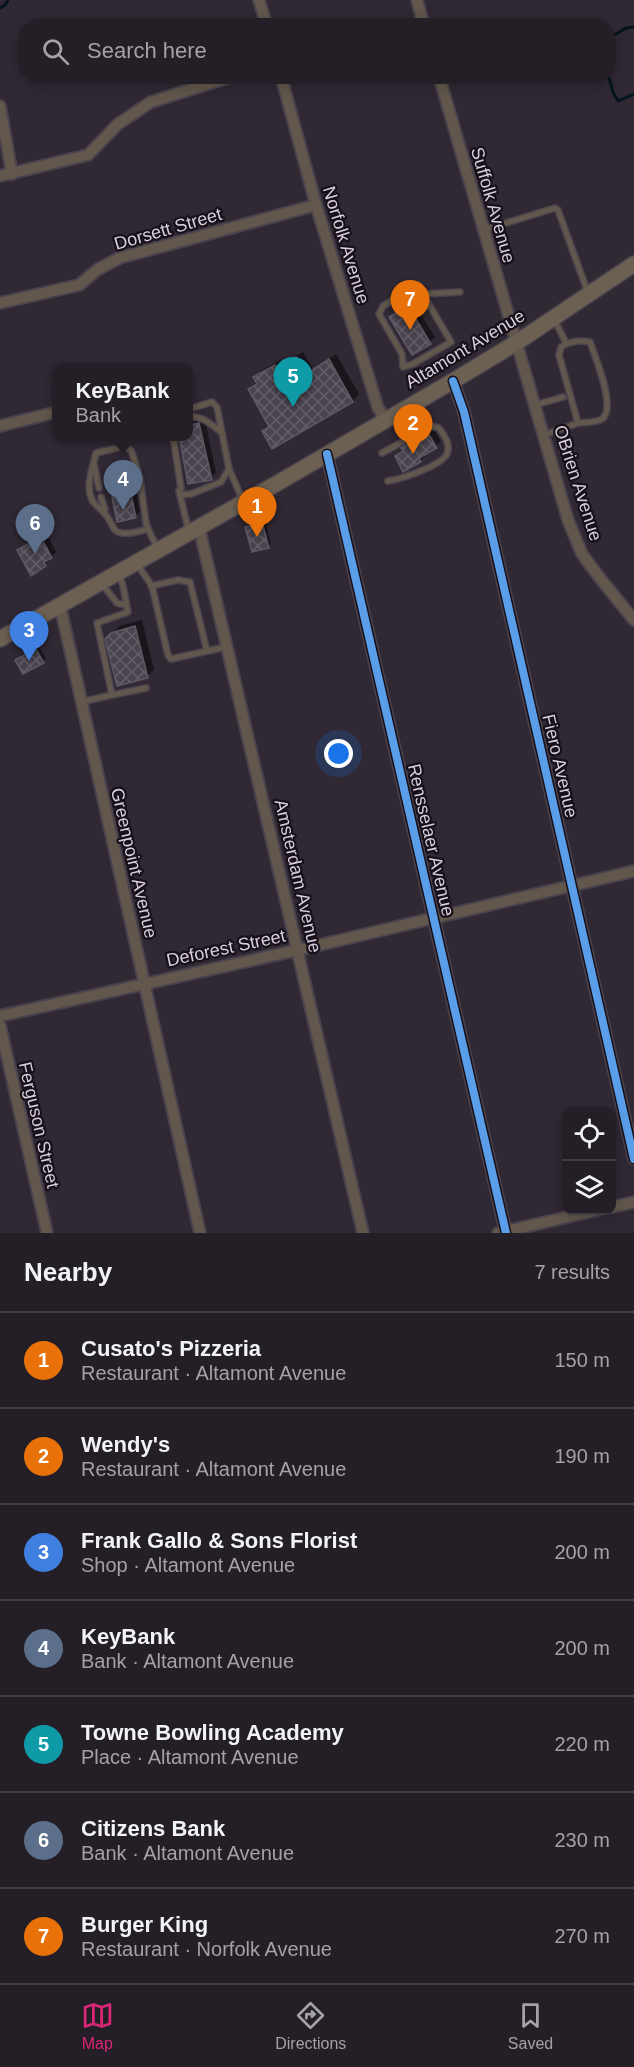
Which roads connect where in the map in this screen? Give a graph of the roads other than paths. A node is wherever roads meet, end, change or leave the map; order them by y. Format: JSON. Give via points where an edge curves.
{"nodes":[{"id":1,"x":259,"y":0,"type":"edge"},
{"id":2,"x":417,"y":0,"type":"edge"},
{"id":3,"x":265,"y":18,"type":"edge"},
{"id":4,"x":422,"y":18,"type":"edge"},
{"id":5,"x":208,"y":84,"type":"edge"},
{"id":6,"x":283,"y":84,"type":"edge"},
{"id":7,"x":441,"y":84,"type":"edge"},
{"id":8,"x":0,"y":106,"type":"edge"},
{"id":9,"x":12,"y":174,"type":"junction"},
{"id":10,"x":0,"y":176,"type":"edge"},
{"id":11,"x":316,"y":205,"type":"junction"},
{"id":12,"x":483,"y":230,"type":"junction"},
{"id":13,"x":634,"y":264,"type":"edge"},
{"id":14,"x":460,"y":292,"type":"dead end"},
{"id":15,"x":423,"y":294,"type":"junction"},
{"id":16,"x":589,"y":294,"type":"junction"},
{"id":17,"x":0,"y":303,"type":"edge"},
{"id":18,"x":554,"y":317,"type":"junction"},
{"id":19,"x":516,"y":343,"type":"junction"},
{"id":20,"x":566,"y":343,"type":"junction"},
{"id":21,"x":453,"y":381,"type":"junction"},
{"id":22,"x":563,"y":397,"type":"dead end"},
{"id":23,"x":535,"y":405,"type":"junction"},
{"id":24,"x":193,"y":408,"type":"edge"},
{"id":25,"x":52,"y":413,"type":"edge"},
{"id":26,"x":193,"y":416,"type":"edge"},
{"id":27,"x":386,"y":420,"type":"junction"},
{"id":28,"x":578,"y":423,"type":"junction"},
{"id":29,"x":0,"y":426,"type":"edge"},
{"id":30,"x":222,"y":433,"type":"junction"},
{"id":31,"x":544,"y":435,"type":"junction"},
{"id":32,"x":172,"y":441,"type":"edge"},
{"id":33,"x":382,"y":453,"type":"dead end"},
{"id":34,"x":327,"y":454,"type":"junction"},
{"id":35,"x":94,"y":463,"type":"junction"},
{"id":36,"x":229,"y":469,"type":"junction"},
{"id":37,"x":388,"y":481,"type":"dead end"},
{"id":38,"x":99,"y":488,"type":"dead end"},
{"id":39,"x":180,"y":495,"type":"junction"},
{"id":40,"x":101,"y":497,"type":"dead end"},
{"id":41,"x":243,"y":502,"type":"junction"},
{"id":42,"x":107,"y":516,"type":"junction"},
{"id":43,"x":148,"y":529,"type":"junction"},
{"id":44,"x":194,"y":530,"type":"junction"},
{"id":45,"x":159,"y":550,"type":"junction"},
{"id":46,"x":136,"y":562,"type":"junction"},
{"id":47,"x":119,"y":573,"type":"junction"},
{"id":48,"x":101,"y":582,"type":"junction"},
{"id":49,"x":151,"y":585,"type":"junction"},
{"id":50,"x":60,"y":605,"type":"junction"},
{"id":51,"x":126,"y":605,"type":"junction"},
{"id":52,"x":634,"y":620,"type":"edge"},
{"id":53,"x":0,"y":639,"type":"edge"},
{"id":54,"x":227,"y":646,"type":"junction"},
{"id":55,"x":207,"y":651,"type":"junction"},
{"id":56,"x":146,"y":688,"type":"dead end"},
{"id":57,"x":112,"y":695,"type":"junction"},
{"id":58,"x":81,"y":702,"type":"junction"},
{"id":59,"x":634,"y":871,"type":"edge"},
{"id":60,"x":572,"y":885,"type":"junction"},
{"id":61,"x":434,"y":917,"type":"junction"},
{"id":62,"x":298,"y":950,"type":"junction"},
{"id":63,"x":144,"y":983,"type":"junction"},
{"id":64,"x":0,"y":1016,"type":"edge"},
{"id":65,"x":0,"y":1025,"type":"edge"},
{"id":66,"x":634,"y":1159,"type":"edge"},
{"id":67,"x":634,"y":1202,"type":"edge"},
{"id":68,"x":616,"y":1206,"type":"edge"},
{"id":69,"x":576,"y":1215,"type":"edge"},
{"id":70,"x":503,"y":1232,"type":"edge"},
{"id":71,"x":47,"y":1233,"type":"edge"},
{"id":72,"x":200,"y":1233,"type":"edge"},
{"id":73,"x":363,"y":1233,"type":"edge"}],
"edges":[{"from":1,"to":3,"type":"street"},
{"from":2,"to":4,"type":"street"},
{"from":5,"to":9,"type":"street","via":[[150,102],[118,124],[88,155]]},
{"from":6,"to":11,"type":"street","name":"Norfolk Avenue"},
{"from":7,"to":12,"type":"street","name":"Suffolk Avenue"},
{"from":8,"to":9,"type":"street"},
{"from":9,"to":10,"type":"street"},
{"from":11,"to":17,"type":"street","name":"Dorsett Street","via":[[119,258],[79,285]]},
{"from":11,"to":27,"type":"street","name":"Norfolk Avenue","via":[[378,408]]},
{"from":12,"to":16,"type":"lane","via":[[555,208]]},
{"from":12,"to":19,"type":"street","name":"Suffolk Avenue"},
{"from":13,"to":16,"type":"main road","name":"Altamont Avenue"},
{"from":14,"to":15,"type":"lane"},
{"from":15,"to":15,"type":"lane","via":[[418,285],[383,306],[379,314],[402,354],[403,367],[451,342]]},
{"from":16,"to":18,"type":"main road","name":"Altamont Avenue"},
{"from":18,"to":19,"type":"main road","name":"Altamont Avenue"},
{"from":18,"to":20,"type":"lane"},
{"from":19,"to":21,"type":"main road","name":"Altamont Avenue"},
{"from":19,"to":23,"type":"street","name":"OBrien Avenue"},
{"from":20,"to":28,"type":"lane","via":[[559,355]]},
{"from":20,"to":28,"type":"lane","via":[[590,342],[606,392],[608,409],[604,417]]},
{"from":21,"to":27,"type":"main road","name":"Altamont Avenue"},
{"from":21,"to":60,"type":"street","name":"Fiero Avenue","via":[[464,412]]},
{"from":22,"to":23,"type":"lane"},
{"from":23,"to":31,"type":"street","name":"OBrien Avenue"},
{"from":24,"to":30,"type":"lane","via":[[212,402],[217,407]]},
{"from":25,"to":29,"type":"street"},
{"from":26,"to":30,"type":"lane"},
{"from":27,"to":34,"type":"main road","name":"Altamont Avenue"},
{"from":28,"to":31,"type":"lane"},
{"from":30,"to":36,"type":"lane"},
{"from":31,"to":52,"type":"street","name":"OBrien Avenue","via":[[582,554]]},
{"from":32,"to":39,"type":"lane"},
{"from":33,"to":37,"type":"lane","via":[[430,426],[439,428],[448,445],[445,457],[416,473]]},
{"from":34,"to":41,"type":"main road","name":"Altamont Avenue"},
{"from":34,"to":61,"type":"street","name":"Rensselaer Avenue"},
{"from":35,"to":38,"type":"lane"},
{"from":35,"to":42,"type":"lane","via":[[91,498]]},
{"from":35,"to":43,"type":"lane","via":[[96,453],[125,446],[131,450]]},
{"from":36,"to":39,"type":"lane","via":[[221,482]]},
{"from":36,"to":41,"type":"lane"},
{"from":39,"to":44,"type":"lane"},
{"from":40,"to":42,"type":"lane"},
{"from":41,"to":44,"type":"main road","name":"Altamont Avenue"},
{"from":42,"to":43,"type":"lane","via":[[115,530],[121,532]]},
{"from":43,"to":45,"type":"lane"},
{"from":44,"to":45,"type":"main road","name":"Altamont Avenue"},
{"from":44,"to":54,"type":"street","name":"Amsterdam Avenue"},
{"from":45,"to":46,"type":"main road","name":"Altamont Avenue"},
{"from":46,"to":47,"type":"main road","name":"Altamont Avenue"},
{"from":46,"to":49,"type":"lane"},
{"from":47,"to":48,"type":"main road","name":"Altamont Avenue"},
{"from":47,"to":51,"type":"lane"},
{"from":48,"to":50,"type":"main road","name":"Altamont Avenue"},
{"from":48,"to":51,"type":"lane","via":[[117,603]]},
{"from":49,"to":55,"type":"lane","via":[[190,582]]},
{"from":49,"to":55,"type":"lane","via":[[168,656]]},
{"from":50,"to":53,"type":"main road","name":"Altamont Avenue"},
{"from":50,"to":58,"type":"street","name":"Greenpoint Avenue"},
{"from":51,"to":57,"type":"lane","via":[[128,612],[97,623]]},
{"from":54,"to":55,"type":"lane"},
{"from":54,"to":62,"type":"street","name":"Amsterdam Avenue"},
{"from":56,"to":57,"type":"lane"},
{"from":57,"to":58,"type":"lane"},
{"from":58,"to":63,"type":"street","name":"Greenpoint Avenue"},
{"from":59,"to":60,"type":"street","name":"Deforest Street"},
{"from":60,"to":61,"type":"street","name":"Deforest Street"},
{"from":60,"to":66,"type":"street","name":"Fiero Avenue"},
{"from":61,"to":62,"type":"street","name":"Deforest Street"},
{"from":61,"to":70,"type":"street","name":"Rensselaer Avenue"},
{"from":62,"to":63,"type":"street","name":"Deforest Street"},
{"from":62,"to":73,"type":"street","name":"Amsterdam Avenue"},
{"from":63,"to":64,"type":"street","name":"Deforest Street"},
{"from":63,"to":72,"type":"street","name":"Greenpoint Avenue"},
{"from":65,"to":71,"type":"street","name":"Ferguson Street"},
{"from":67,"to":68,"type":"street"},
{"from":69,"to":70,"type":"street"}]}
